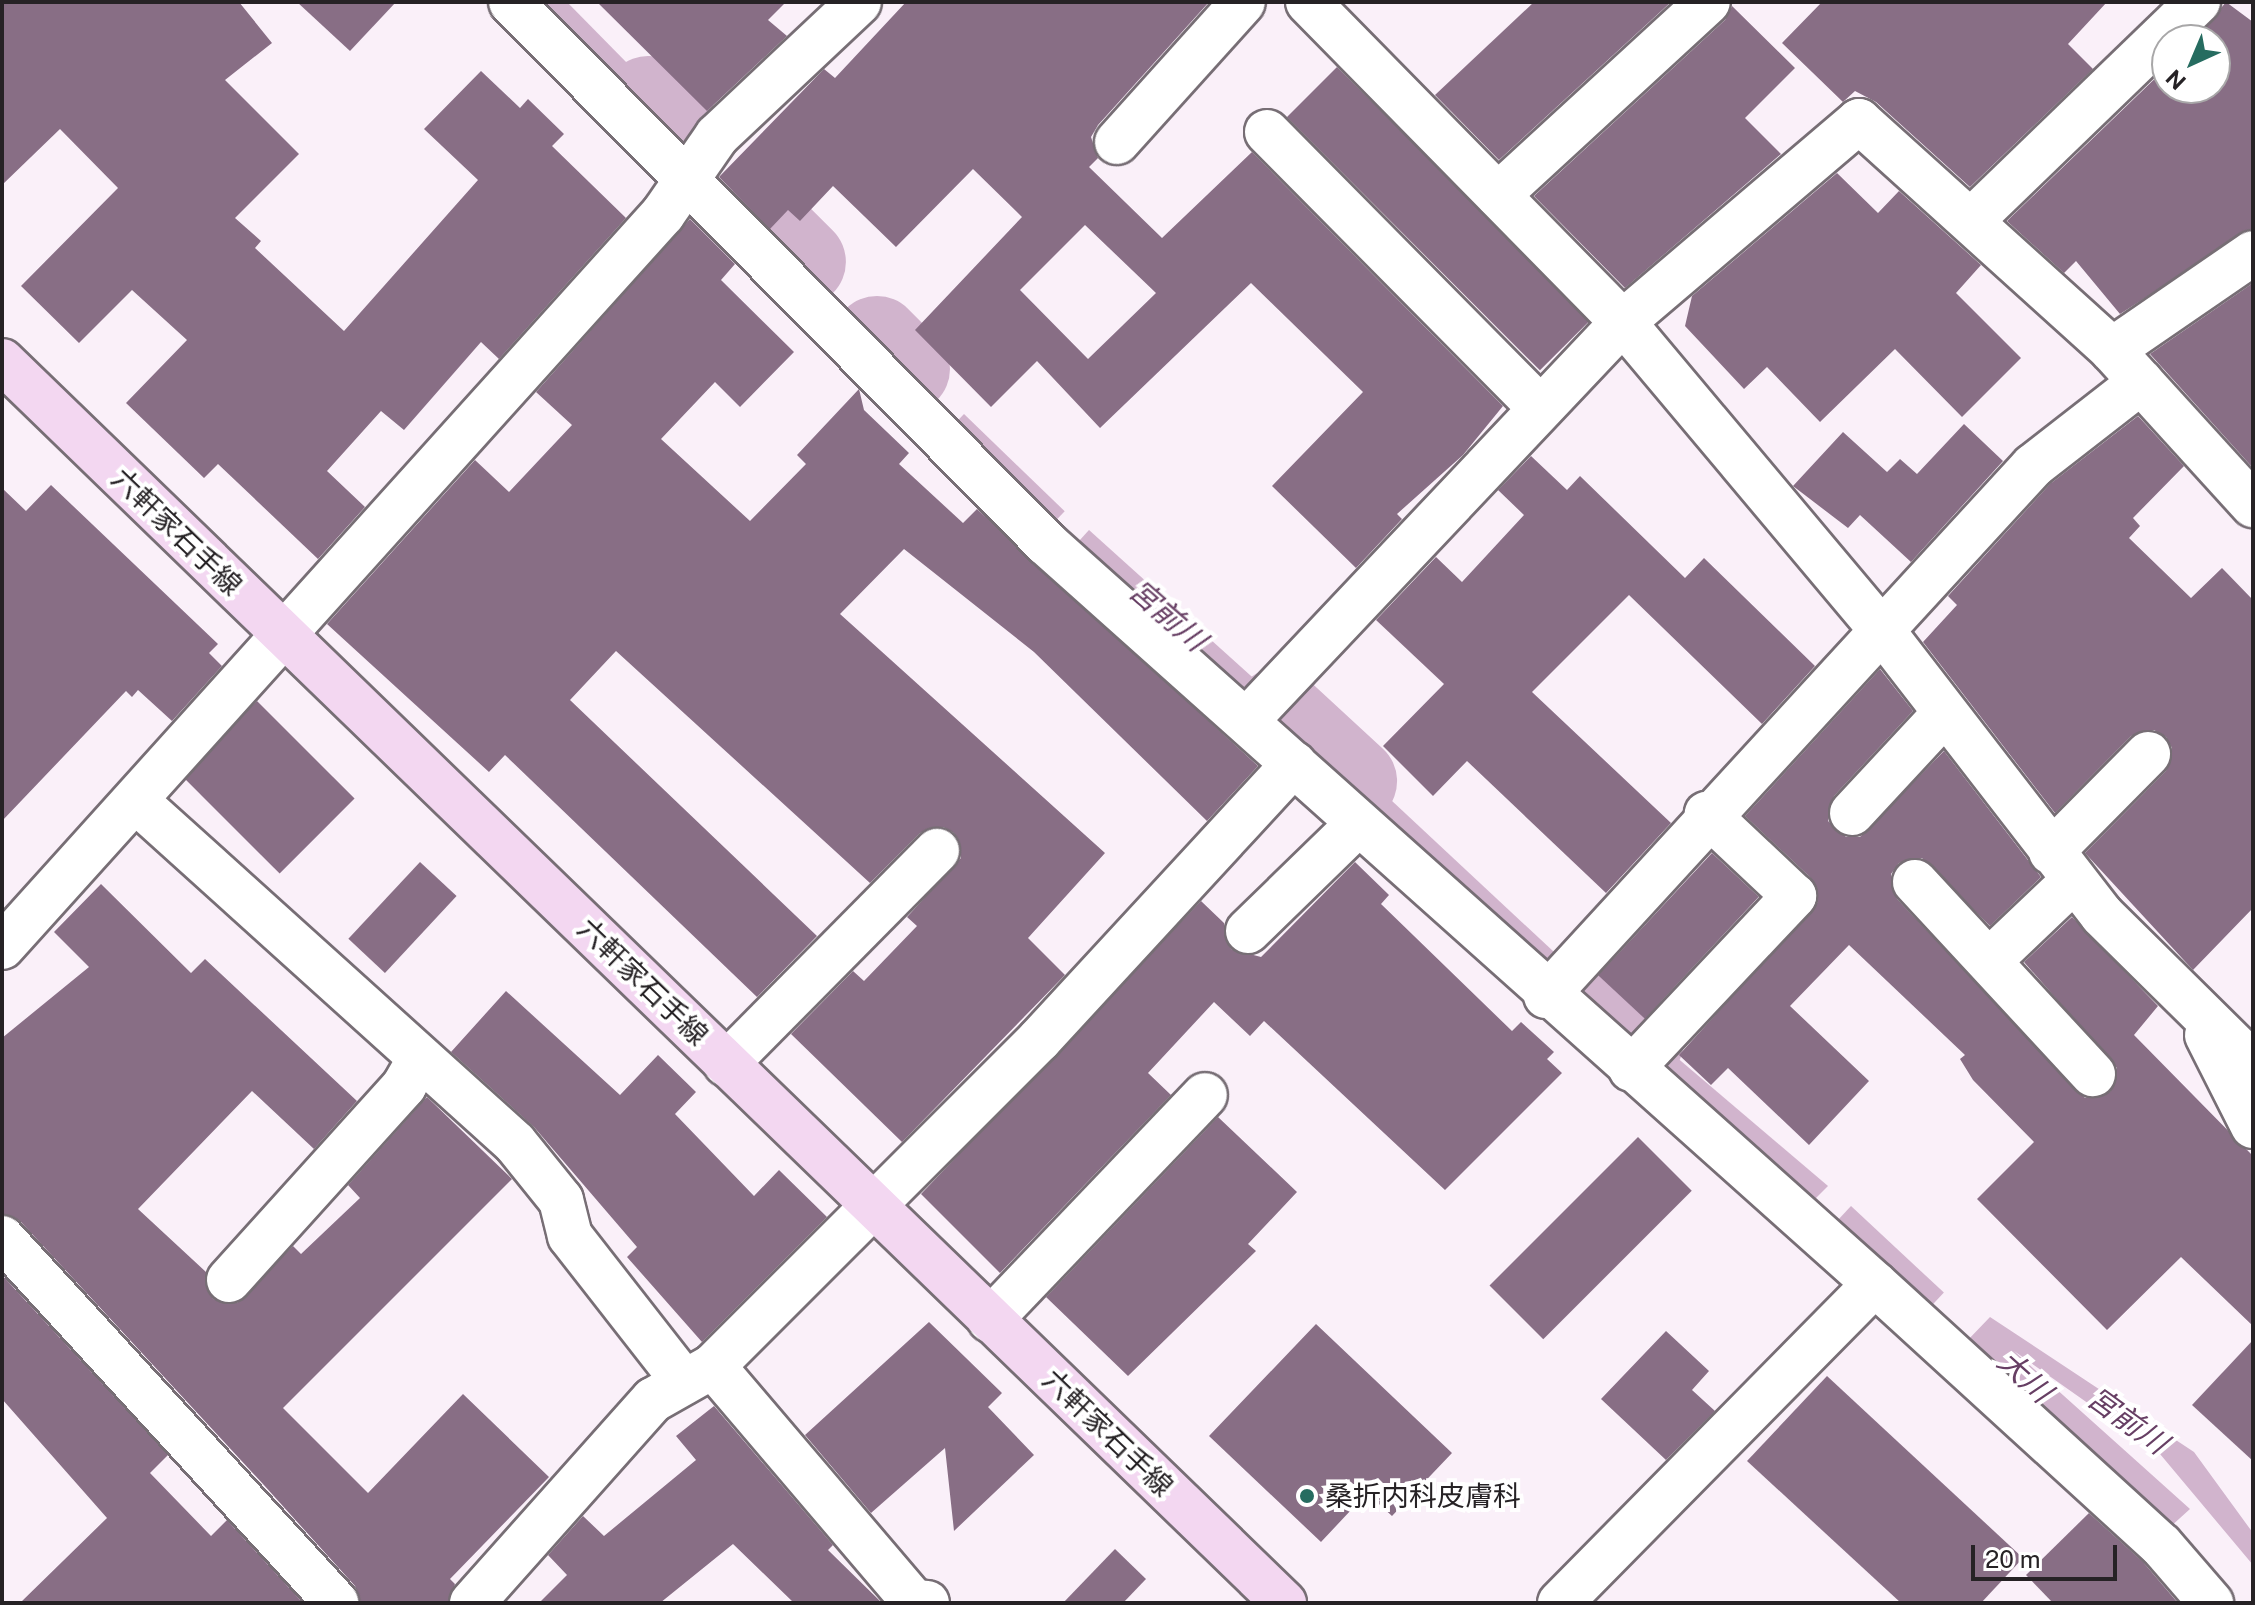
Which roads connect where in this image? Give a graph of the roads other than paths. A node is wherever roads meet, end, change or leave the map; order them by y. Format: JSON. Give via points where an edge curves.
{"nodes":[{"id":1,"x":511,"y":2,"type":"edge"},
{"id":2,"x":859,"y":2,"type":"edge"},
{"id":3,"x":1243,"y":2,"type":"edge"},
{"id":4,"x":1308,"y":2,"type":"edge"},
{"id":5,"x":1708,"y":2,"type":"edge"},
{"id":6,"x":2198,"y":2,"type":"edge"},
{"id":7,"x":1267,"y":132,"type":"dead end"},
{"id":8,"x":1117,"y":142,"type":"dead end"},
{"id":9,"x":685,"y":178,"type":"junction"},
{"id":10,"x":1498,"y":195,"type":"junction"},
{"id":11,"x":1973,"y":219,"type":"junction"},
{"id":12,"x":2253,"y":253,"type":"edge"},
{"id":13,"x":1623,"y":322,"type":"junction"},
{"id":14,"x":2112,"y":350,"type":"junction"},
{"id":15,"x":2,"y":361,"type":"edge"},
{"id":16,"x":2141,"y":382,"type":"junction"},
{"id":17,"x":1539,"y":407,"type":"junction"},
{"id":18,"x":2253,"y":505,"type":"edge"},
{"id":19,"x":1881,"y":629,"type":"junction"},
{"id":20,"x":280,"y":632,"type":"junction"},
{"id":21,"x":1944,"y":714,"type":"junction"},
{"id":22,"x":1246,"y":721,"type":"junction"},
{"id":23,"x":2148,"y":754,"type":"dead end"},
{"id":24,"x":1294,"y":764,"type":"junction"},
{"id":25,"x":136,"y":801,"type":"junction"},
{"id":26,"x":1852,"y":813,"type":"dead end"},
{"id":27,"x":1707,"y":814,"type":"junction"},
{"id":28,"x":1358,"y":824,"type":"junction"},
{"id":29,"x":937,"y":851,"type":"dead end"},
{"id":30,"x":2062,"y":866,"type":"junction"},
{"id":31,"x":1915,"y":882,"type":"dead end"},
{"id":32,"x":1248,"y":931,"type":"dead end"},
{"id":33,"x":2,"y":947,"type":"edge"},
{"id":34,"x":1989,"y":961,"type":"junction"},
{"id":35,"x":1546,"y":996,"type":"junction"},
{"id":36,"x":2192,"y":1006,"type":"junction"},
{"id":37,"x":420,"y":1058,"type":"junction"},
{"id":38,"x":726,"y":1064,"type":"junction"},
{"id":39,"x":2253,"y":1064,"type":"edge"},
{"id":40,"x":1631,"y":1069,"type":"junction"},
{"id":41,"x":2093,"y":1074,"type":"dead end"},
{"id":42,"x":1205,"y":1095,"type":"dead end"},
{"id":43,"x":2253,"y":1126,"type":"edge"},
{"id":44,"x":869,"y":1202,"type":"junction"},
{"id":45,"x":2,"y":1238,"type":"edge"},
{"id":46,"x":229,"y":1280,"type":"dead end"},
{"id":47,"x":1875,"y":1284,"type":"junction"},
{"id":48,"x":990,"y":1320,"type":"junction"},
{"id":49,"x":698,"y":1374,"type":"junction"},
{"id":50,"x":337,"y":1603,"type":"edge"},
{"id":51,"x":472,"y":1603,"type":"edge"},
{"id":52,"x":914,"y":1603,"type":"edge"},
{"id":53,"x":927,"y":1603,"type":"edge"},
{"id":54,"x":1283,"y":1603,"type":"edge"},
{"id":55,"x":1560,"y":1603,"type":"edge"},
{"id":56,"x":2211,"y":1603,"type":"edge"}],
"edges":[{"from":1,"to":9,"type":"street"},
{"from":2,"to":9,"type":"street","via":[[717,136]]},
{"from":3,"to":8,"type":"street"},
{"from":4,"to":10,"type":"street"},
{"from":5,"to":10,"type":"street"},
{"from":6,"to":11,"type":"street"},
{"from":7,"to":17,"type":"street"},
{"from":9,"to":20,"type":"street","via":[[663,214]]},
{"from":9,"to":22,"type":"street","via":[[1046,543]]},
{"from":10,"to":13,"type":"street"},
{"from":11,"to":13,"type":"street","via":[[1859,121]]},
{"from":11,"to":14,"type":"street"},
{"from":12,"to":14,"type":"street"},
{"from":13,"to":17,"type":"street"},
{"from":13,"to":19,"type":"street"},
{"from":14,"to":16,"type":"street"},
{"from":15,"to":20,"type":"main road","name":"六軒家石手線"},
{"from":16,"to":18,"type":"street"},
{"from":16,"to":19,"type":"street","via":[[2033,466]]},
{"from":17,"to":22,"type":"street"},
{"from":19,"to":21,"type":"street"},
{"from":19,"to":27,"type":"street"},
{"from":20,"to":25,"type":"street"},
{"from":20,"to":38,"type":"main road","name":"六軒家石手線"},
{"from":21,"to":26,"type":"street"},
{"from":21,"to":30,"type":"street"},
{"from":22,"to":24,"type":"street"},
{"from":23,"to":30,"type":"street"},
{"from":24,"to":28,"type":"street"},
{"from":24,"to":44,"type":"street","via":[[1039,1040]]},
{"from":25,"to":33,"type":"street"},
{"from":25,"to":37,"type":"street"},
{"from":27,"to":35,"type":"street"},
{"from":27,"to":40,"type":"street","via":[[1794,896]]},
{"from":28,"to":32,"type":"street"},
{"from":28,"to":35,"type":"street"},
{"from":29,"to":38,"type":"street"},
{"from":30,"to":34,"type":"street"},
{"from":30,"to":36,"type":"street"},
{"from":31,"to":34,"type":"street"},
{"from":34,"to":41,"type":"street"},
{"from":35,"to":40,"type":"street"},
{"from":36,"to":39,"type":"street"},
{"from":36,"to":43,"type":"street"},
{"from":37,"to":46,"type":"street","via":[[404,1086]]},
{"from":37,"to":49,"type":"street","via":[[533,1162],[561,1200],[570,1236]]},
{"from":38,"to":44,"type":"main road","name":"六軒家石手線"},
{"from":40,"to":47,"type":"street"},
{"from":42,"to":48,"type":"street"},
{"from":44,"to":48,"type":"main road","name":"六軒家石手線"},
{"from":44,"to":49,"type":"street"},
{"from":45,"to":50,"type":"street"},
{"from":47,"to":55,"type":"street"},
{"from":47,"to":56,"type":"street","via":[[2161,1545]]},
{"from":48,"to":54,"type":"main road","name":"六軒家石手線"},
{"from":49,"to":51,"type":"street","via":[[653,1400],[577,1477]]},
{"from":49,"to":52,"type":"street"},
{"from":52,"to":53,"type":"street"}]}
